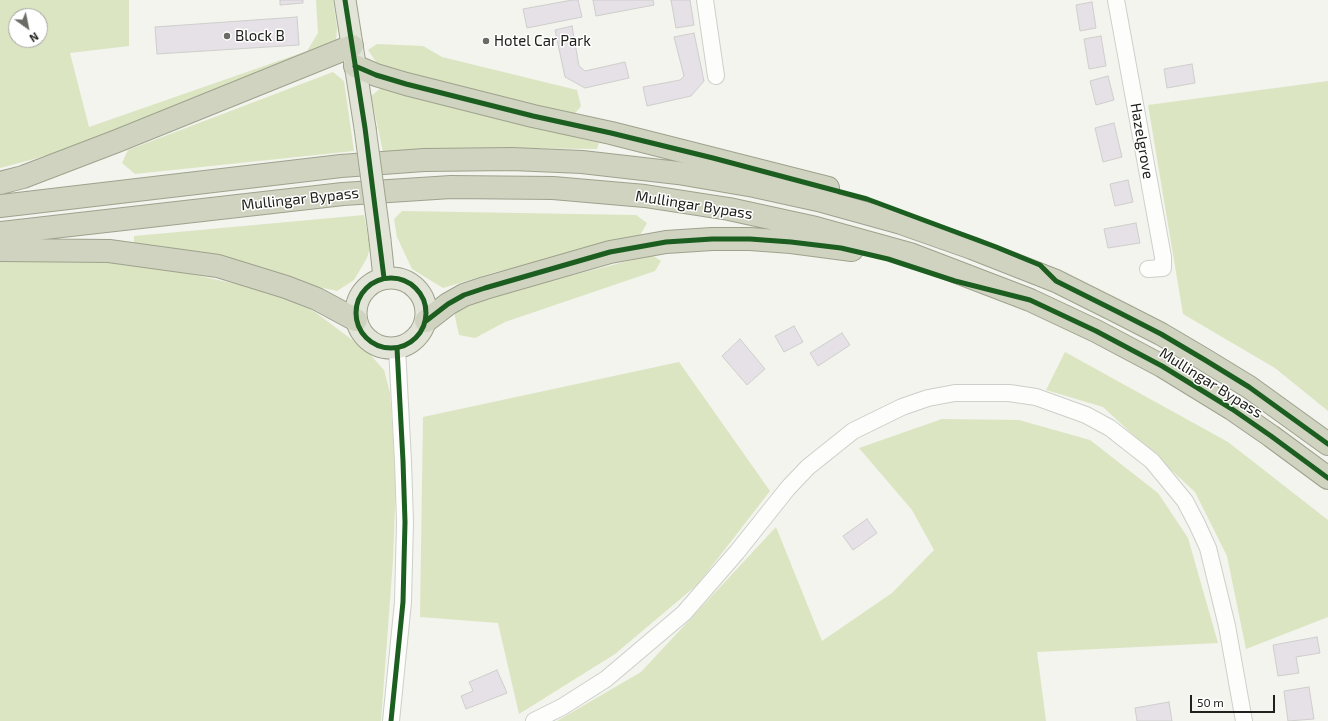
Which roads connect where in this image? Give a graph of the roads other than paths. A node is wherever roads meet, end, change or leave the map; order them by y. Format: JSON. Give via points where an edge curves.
{"nodes":[{"id":1,"x":346,"y":0,"type":"edge"},
{"id":2,"x":705,"y":0,"type":"edge"},
{"id":3,"x":1116,"y":0,"type":"edge"},
{"id":4,"x":354,"y":56,"type":"junction"},
{"id":5,"x":716,"y":76,"type":"dead end"},
{"id":6,"x":0,"y":183,"type":"edge"},
{"id":7,"x":0,"y":206,"type":"edge"},
{"id":8,"x":0,"y":233,"type":"edge"},
{"id":9,"x":0,"y":250,"type":"edge"},
{"id":10,"x":1148,"y":269,"type":"dead end"},
{"id":11,"x":384,"y":278,"type":"junction"},
{"id":12,"x":1056,"y":281,"type":"junction"},
{"id":13,"x":1030,"y":300,"type":"junction"},
{"id":14,"x":356,"y":320,"type":"junction"},
{"id":15,"x":426,"y":321,"type":"junction"},
{"id":16,"x":397,"y":348,"type":"junction"},
{"id":17,"x":1328,"y":444,"type":"edge"},
{"id":18,"x":1328,"y":478,"type":"edge"},
{"id":19,"x":391,"y":721,"type":"edge"},
{"id":20,"x":534,"y":721,"type":"edge"},
{"id":21,"x":1244,"y":721,"type":"edge"}],
"edges":[{"from":1,"to":4,"type":"main road"},
{"from":2,"to":5,"type":"street"},
{"from":3,"to":10,"type":"street","name":"Hazelgrove","via":[[1163,257],[1162,268]]},
{"from":4,"to":6,"type":"highway","via":[[23,177]]},
{"from":4,"to":11,"type":"main road","bridge":true},
{"from":4,"to":12,"type":"highway","via":[[376,75],[406,84],[713,158],[867,199],[1040,265]]},
{"from":7,"to":12,"type":"highway","name":"Mullingar Bypass","via":[[341,166],[424,160],[512,159],[582,162],[678,173],[818,200],[901,223]]},
{"from":8,"to":13,"type":"highway","name":"Mullingar Bypass","via":[[343,194],[451,187],[553,188],[645,196],[729,209],[816,228],[910,254]]},
{"from":9,"to":14,"type":"highway","via":[[109,251],[218,266],[292,289]]},
{"from":11,"to":14,"type":"main road","via":[[365,289],[359,298]]},
{"from":11,"to":15,"type":"main road","via":[[396,278],[416,288],[423,298]]},
{"from":12,"to":17,"type":"highway","name":"Mullingar Bypass","via":[[1205,360],[1249,387]]},
{"from":13,"to":15,"type":"highway","via":[[841,248],[764,240],[712,239],[666,242],[610,252],[500,283],[464,295]]},
{"from":13,"to":18,"type":"highway","name":"Mullingar Bypass","via":[[1162,366],[1232,409]]},
{"from":14,"to":16,"type":"main road","via":[[359,329],[374,344],[385,348]]},
{"from":15,"to":16,"type":"main road","via":[[415,339]]},
{"from":16,"to":19,"type":"street","via":[[403,461],[404,546],[403,602]]},
{"from":20,"to":21,"type":"street","via":[[606,680],[684,613],[788,488],[808,467],[853,432],[902,407],[928,398],[955,393],[1009,392],[1036,397],[1086,415],[1110,428],[1152,460],[1185,501],[1208,548],[1227,626]]}]}
